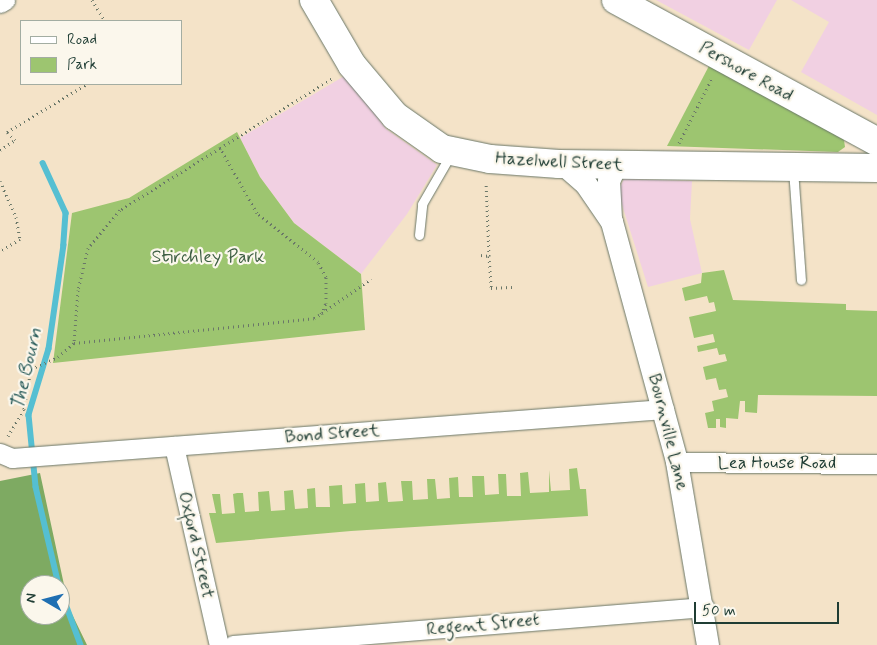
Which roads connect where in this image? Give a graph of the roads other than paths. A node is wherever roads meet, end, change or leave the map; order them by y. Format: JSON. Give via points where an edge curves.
{"nodes":[{"id":1,"x":5,"y":0,"type":"edge"},
{"id":2,"x":314,"y":0,"type":"edge"},
{"id":3,"x":616,"y":0,"type":"edge"},
{"id":4,"x":0,"y":3,"type":"edge"},
{"id":5,"x":850,"y":130,"type":"junction"},
{"id":6,"x":877,"y":142,"type":"edge"},
{"id":7,"x":453,"y":151,"type":"junction"},
{"id":8,"x":563,"y":164,"type":"junction"},
{"id":9,"x":616,"y":166,"type":"junction"},
{"id":10,"x":793,"y":166,"type":"junction"},
{"id":11,"x":837,"y":166,"type":"junction"},
{"id":12,"x":877,"y":168,"type":"edge"},
{"id":13,"x":612,"y":222,"type":"junction"},
{"id":14,"x":419,"y":235,"type":"dead end"},
{"id":15,"x":800,"y":280,"type":"dead end"},
{"id":16,"x":664,"y":409,"type":"junction"},
{"id":17,"x":174,"y":446,"type":"junction"},
{"id":18,"x":6,"y":451,"type":"edge"},
{"id":19,"x":677,"y":462,"type":"junction"},
{"id":20,"x":877,"y":464,"type":"edge"},
{"id":21,"x":704,"y":607,"type":"junction"},
{"id":22,"x":219,"y":645,"type":"edge"},
{"id":23,"x":233,"y":645,"type":"edge"},
{"id":24,"x":708,"y":645,"type":"edge"}],
"edges":[{"from":1,"to":4,"type":"street"},
{"from":2,"to":7,"type":"main road","name":"Hazelwell Street","via":[[352,65],[395,116],[442,149]]},
{"from":3,"to":5,"type":"main road","name":"Pershore Road"},
{"from":5,"to":6,"type":"main road","name":"Pershore Road"},
{"from":5,"to":11,"type":"main road","via":[[859,140],[857,153]]},
{"from":7,"to":8,"type":"main road","name":"Hazelwell Street","via":[[490,159]]},
{"from":7,"to":14,"type":"lane","via":[[422,204]]},
{"from":8,"to":9,"type":"main road","name":"Hazelwell Street"},
{"from":8,"to":13,"type":"street","name":"Bournville Lane","via":[[586,184]]},
{"from":9,"to":10,"type":"main road","name":"Hazelwell Street"},
{"from":9,"to":13,"type":"street","name":"Bournville Lane","via":[[608,181]]},
{"from":10,"to":11,"type":"main road","name":"Hazelwell Street"},
{"from":10,"to":15,"type":"lane"},
{"from":11,"to":12,"type":"main road","name":"Hazelwell Street"},
{"from":13,"to":16,"type":"street","name":"Bournville Lane"},
{"from":16,"to":17,"type":"street","name":"Bond Street"},
{"from":16,"to":19,"type":"street","name":"Bournville Lane"},
{"from":17,"to":18,"type":"street","name":"Bond Street","via":[[49,454]]},
{"from":17,"to":22,"type":"street","name":"Oxford Street"},
{"from":19,"to":20,"type":"street","name":"Lea House Road"},
{"from":19,"to":21,"type":"street","name":"Bournville Lane"},
{"from":21,"to":23,"type":"street","name":"Regent Street"},
{"from":21,"to":24,"type":"street","name":"Bournville Lane"}]}
